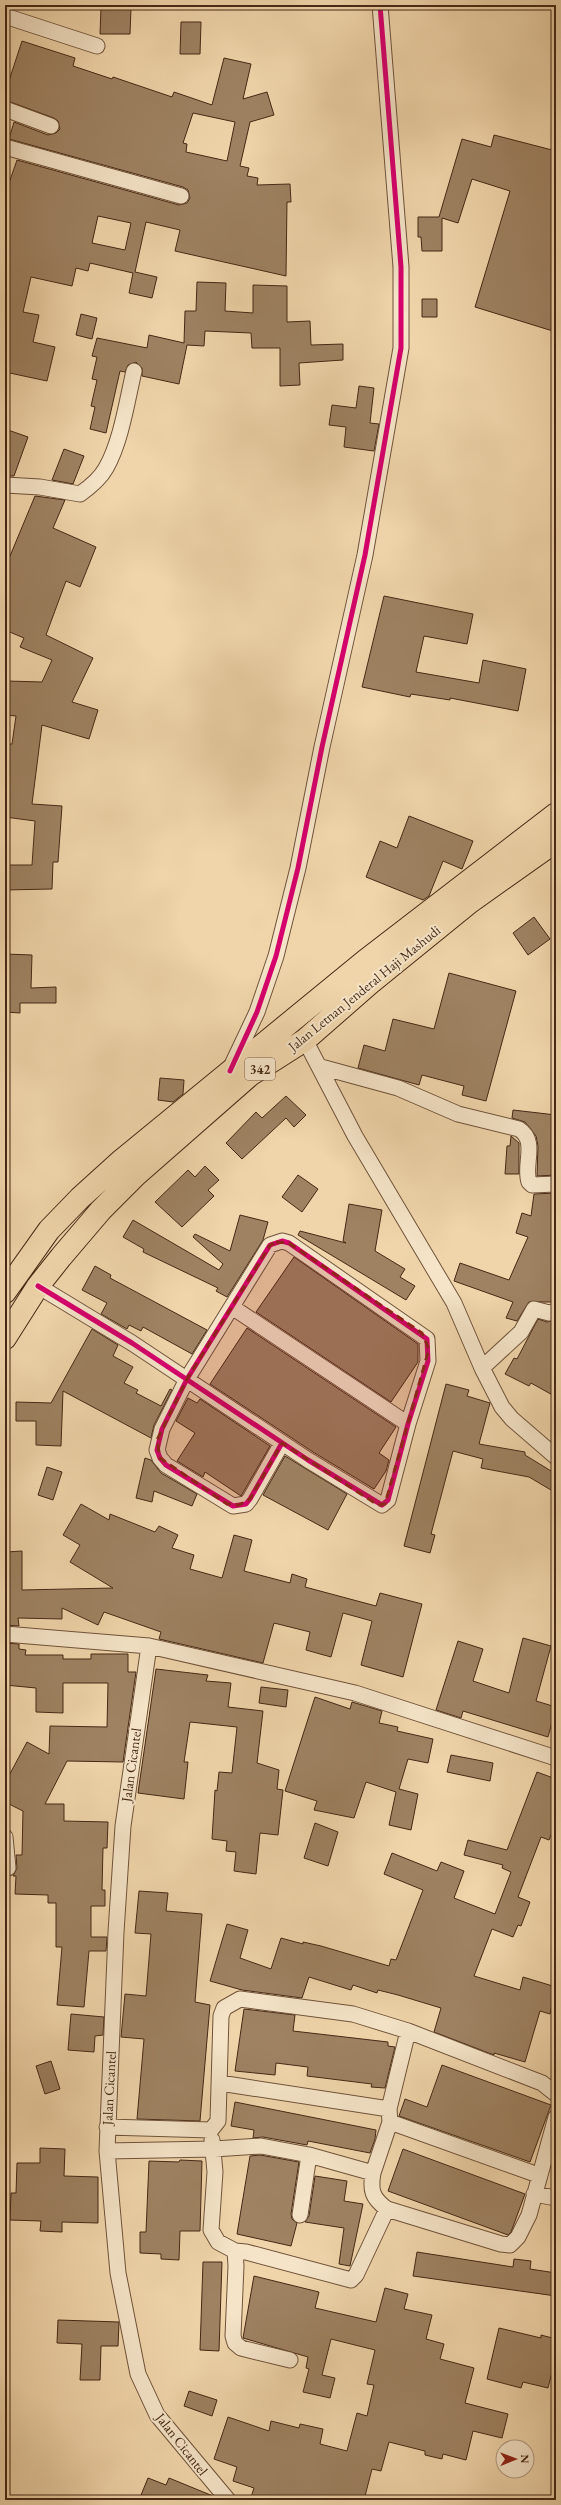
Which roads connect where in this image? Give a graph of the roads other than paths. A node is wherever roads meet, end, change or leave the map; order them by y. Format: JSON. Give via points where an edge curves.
{"nodes":[{"id":1,"x":380,"y":5,"type":"edge"},
{"id":2,"x":5,"y":16,"type":"edge"},
{"id":3,"x":97,"y":46,"type":"dead end"},
{"id":4,"x":5,"y":109,"type":"edge"},
{"id":5,"x":51,"y":126,"type":"dead end"},
{"id":6,"x":5,"y":147,"type":"edge"},
{"id":7,"x":181,"y":196,"type":"dead end"},
{"id":8,"x":134,"y":371,"type":"dead end"},
{"id":9,"x":5,"y":485,"type":"edge"},
{"id":10,"x":556,"y":814,"type":"edge"},
{"id":11,"x":556,"y":842,"type":"edge"},
{"id":12,"x":305,"y":1040,"type":"junction"},
{"id":13,"x":321,"y":1067,"type":"junction"},
{"id":14,"x":230,"y":1071,"type":"junction"},
{"id":15,"x":556,"y":1184,"type":"edge"},
{"id":16,"x":38,"y":1286,"type":"junction"},
{"id":17,"x":5,"y":1292,"type":"edge"},
{"id":18,"x":232,"y":1307,"type":"junction"},
{"id":19,"x":556,"y":1311,"type":"edge"},
{"id":20,"x":5,"y":1338,"type":"edge"},
{"id":21,"x":482,"y":1368,"type":"junction"},
{"id":22,"x":187,"y":1380,"type":"junction"},
{"id":23,"x":408,"y":1424,"type":"junction"},
{"id":24,"x":282,"y":1443,"type":"junction"},
{"id":25,"x":556,"y":1457,"type":"edge"},
{"id":26,"x":5,"y":1634,"type":"edge"},
{"id":27,"x":149,"y":1646,"type":"junction"},
{"id":28,"x":556,"y":1758,"type":"edge"},
{"id":29,"x":5,"y":1837,"type":"edge"},
{"id":30,"x":8,"y":1868,"type":"dead end"},
{"id":31,"x":408,"y":2031,"type":"junction"},
{"id":32,"x":220,"y":2083,"type":"junction"},
{"id":33,"x":556,"y":2094,"type":"edge"},
{"id":34,"x":390,"y":2115,"type":"junction"},
{"id":35,"x":556,"y":2117,"type":"edge"},
{"id":36,"x":106,"y":2126,"type":"junction"},
{"id":37,"x":211,"y":2130,"type":"junction"},
{"id":38,"x":214,"y":2149,"type":"junction"},
{"id":39,"x":107,"y":2151,"type":"junction"},
{"id":40,"x":309,"y":2155,"type":"junction"},
{"id":41,"x":373,"y":2173,"type":"junction"},
{"id":42,"x":538,"y":2175,"type":"junction"},
{"id":43,"x":534,"y":2194,"type":"junction"},
{"id":44,"x":556,"y":2198,"type":"edge"},
{"id":45,"x":387,"y":2208,"type":"junction"},
{"id":46,"x":300,"y":2215,"type":"dead end"},
{"id":47,"x":235,"y":2251,"type":"junction"},
{"id":48,"x":290,"y":2360,"type":"dead end"},
{"id":49,"x":228,"y":2500,"type":"edge"}],
"edges":[{"from":1,"to":14,"type":"street","via":[[401,267],[399,362],[365,555],[298,868],[276,956],[257,1012]]},
{"from":2,"to":3,"type":"street"},
{"from":4,"to":5,"type":"street"},
{"from":6,"to":7,"type":"street"},
{"from":8,"to":9,"type":"street","via":[[115,444],[106,468],[92,485],[80,494],[40,487]]},
{"from":10,"to":14,"type":"main road","name":"Jalan Letnan Jenderal Haji Mashudi","number":"342","via":[[365,961]]},
{"from":11,"to":12,"type":"main road","name":"Jalan Letnan Jenderal Haji Mashudi","number":"342","via":[[470,902]]},
{"from":12,"to":13,"type":"street"},
{"from":12,"to":16,"type":"main road","name":"Jalan Letnan Jenderal Haji Mashudi","number":"342","via":[[250,1075],[136,1175],[101,1210]]},
{"from":13,"to":15,"type":"street","via":[[398,1088],[458,1114],[519,1129],[529,1140],[529,1182],[532,1185]]},
{"from":13,"to":21,"type":"street","via":[[359,1143],[454,1304]]},
{"from":14,"to":17,"type":"main road","name":"Jalan Letnan Jenderal Haji Mashudi","number":"342","via":[[80,1198],[49,1230]]},
{"from":16,"to":20,"type":"main road","name":"Jalan Letnan Jenderal Haji Mashudi","number":"342"},
{"from":16,"to":22,"type":"street","via":[[132,1342]]},
{"from":18,"to":22,"type":"street"},
{"from":18,"to":23,"type":"street"},
{"from":18,"to":23,"type":"street","via":[[270,1245],[282,1241],[289,1243],[427,1339],[428,1361]]},
{"from":19,"to":21,"type":"street","via":[[534,1309],[521,1332]]},
{"from":21,"to":25,"type":"street","via":[[502,1407],[512,1420]]},
{"from":22,"to":24,"type":"street"},
{"from":22,"to":24,"type":"street","via":[[157,1440],[160,1458],[166,1465],[227,1504],[239,1506],[250,1499]]},
{"from":23,"to":24,"type":"street","via":[[388,1500],[382,1505]]},
{"from":26,"to":27,"type":"street"},
{"from":27,"to":28,"type":"street","via":[[355,1693]]},
{"from":27,"to":36,"type":"street","name":"Jalan Cicantel","via":[[123,1826]]},
{"from":29,"to":30,"type":"street"},
{"from":31,"to":32,"type":"street","via":[[353,2014],[240,1999],[224,2008],[221,2016]]},
{"from":31,"to":33,"type":"street","via":[[542,2083]]},
{"from":31,"to":34,"type":"street"},
{"from":32,"to":34,"type":"street"},
{"from":32,"to":37,"type":"street","via":[[218,2121]]},
{"from":34,"to":41,"type":"street"},
{"from":34,"to":42,"type":"street"},
{"from":35,"to":42,"type":"street"},
{"from":36,"to":37,"type":"street"},
{"from":36,"to":39,"type":"street","name":"Jalan Cicantel"},
{"from":37,"to":38,"type":"street"},
{"from":38,"to":39,"type":"street"},
{"from":38,"to":40,"type":"street","via":[[261,2146]]},
{"from":38,"to":47,"type":"street","via":[[211,2230],[218,2242]]},
{"from":39,"to":49,"type":"street","name":"Jalan Cicantel","via":[[118,2273],[138,2374],[157,2415]]},
{"from":40,"to":41,"type":"street"},
{"from":40,"to":46,"type":"street"},
{"from":41,"to":45,"type":"street","via":[[372,2193],[377,2202]]},
{"from":42,"to":43,"type":"street"},
{"from":43,"to":44,"type":"street"},
{"from":43,"to":45,"type":"street","via":[[523,2228],[510,2245]]},
{"from":45,"to":47,"type":"street","via":[[356,2275],[351,2280]]},
{"from":47,"to":48,"type":"street","via":[[232,2328],[235,2343],[241,2348]]}]}
